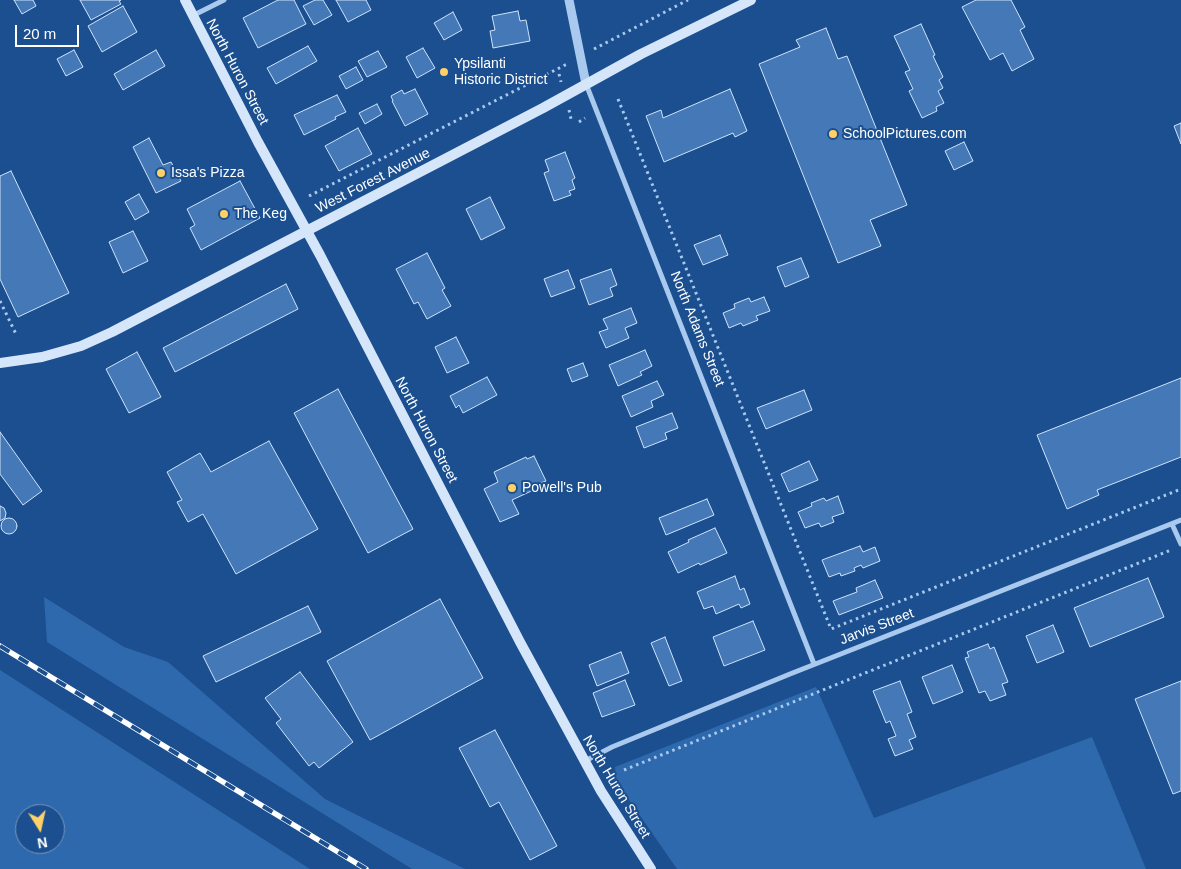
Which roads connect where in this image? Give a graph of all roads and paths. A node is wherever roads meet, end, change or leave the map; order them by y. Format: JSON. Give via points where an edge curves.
{"nodes":[{"id":1,"x":185,"y":0,"type":"edge"},
{"id":2,"x":224,"y":0,"type":"edge"},
{"id":3,"x":569,"y":0,"type":"edge"},
{"id":4,"x":688,"y":0,"type":"edge"},
{"id":5,"x":751,"y":0,"type":"edge"},
{"id":6,"x":192,"y":16,"type":"junction"},
{"id":7,"x":624,"y":33,"type":"dead end"},
{"id":8,"x":564,"y":66,"type":"dead end"},
{"id":9,"x":586,"y":84,"type":"junction"},
{"id":10,"x":618,"y":99,"type":"dead end"},
{"id":11,"x":309,"y":196,"type":"dead end"},
{"id":12,"x":306,"y":231,"type":"junction"},
{"id":13,"x":0,"y":301,"type":"edge"},
{"id":14,"x":16,"y":334,"type":"dead end"},
{"id":15,"x":0,"y":363,"type":"edge"},
{"id":16,"x":1181,"y":489,"type":"edge"},
{"id":17,"x":1181,"y":520,"type":"edge"},
{"id":18,"x":1172,"y":524,"type":"junction"},
{"id":19,"x":1181,"y":544,"type":"edge"},
{"id":20,"x":1174,"y":549,"type":"dead end"},
{"id":21,"x":814,"y":664,"type":"junction"},
{"id":22,"x":584,"y":762,"type":"junction"},
{"id":23,"x":624,"y":770,"type":"dead end"},
{"id":24,"x":651,"y":869,"type":"edge"}],
"edges":[{"from":1,"to":6,"type":"main road","name":"North Huron Street"},
{"from":2,"to":6,"type":"street"},
{"from":3,"to":9,"type":"street","name":"North Adams Street"},
{"from":4,"to":7,"type":"path"},
{"from":5,"to":9,"type":"main road","name":"West Forest Avenue"},
{"from":6,"to":12,"type":"main road","name":"North Huron Street"},
{"from":8,"to":11,"type":"path"},
{"from":9,"to":12,"type":"main road","name":"West Forest Avenue"},
{"from":9,"to":21,"type":"street","name":"North Adams Street"},
{"from":10,"to":16,"type":"path","via":[[831,629]]},
{"from":12,"to":15,"type":"main road","name":"West Forest Avenue","via":[[81,346],[42,357]]},
{"from":12,"to":22,"type":"main road","name":"North Huron Street"},
{"from":13,"to":14,"type":"path"},
{"from":17,"to":18,"type":"street","name":"Jarvis Street"},
{"from":18,"to":19,"type":"street"},
{"from":18,"to":21,"type":"street","name":"Jarvis Street"},
{"from":20,"to":23,"type":"path"},
{"from":21,"to":22,"type":"street","name":"Jarvis Street","via":[[612,747]]},
{"from":22,"to":24,"type":"main road","name":"North Huron Street"}]}
